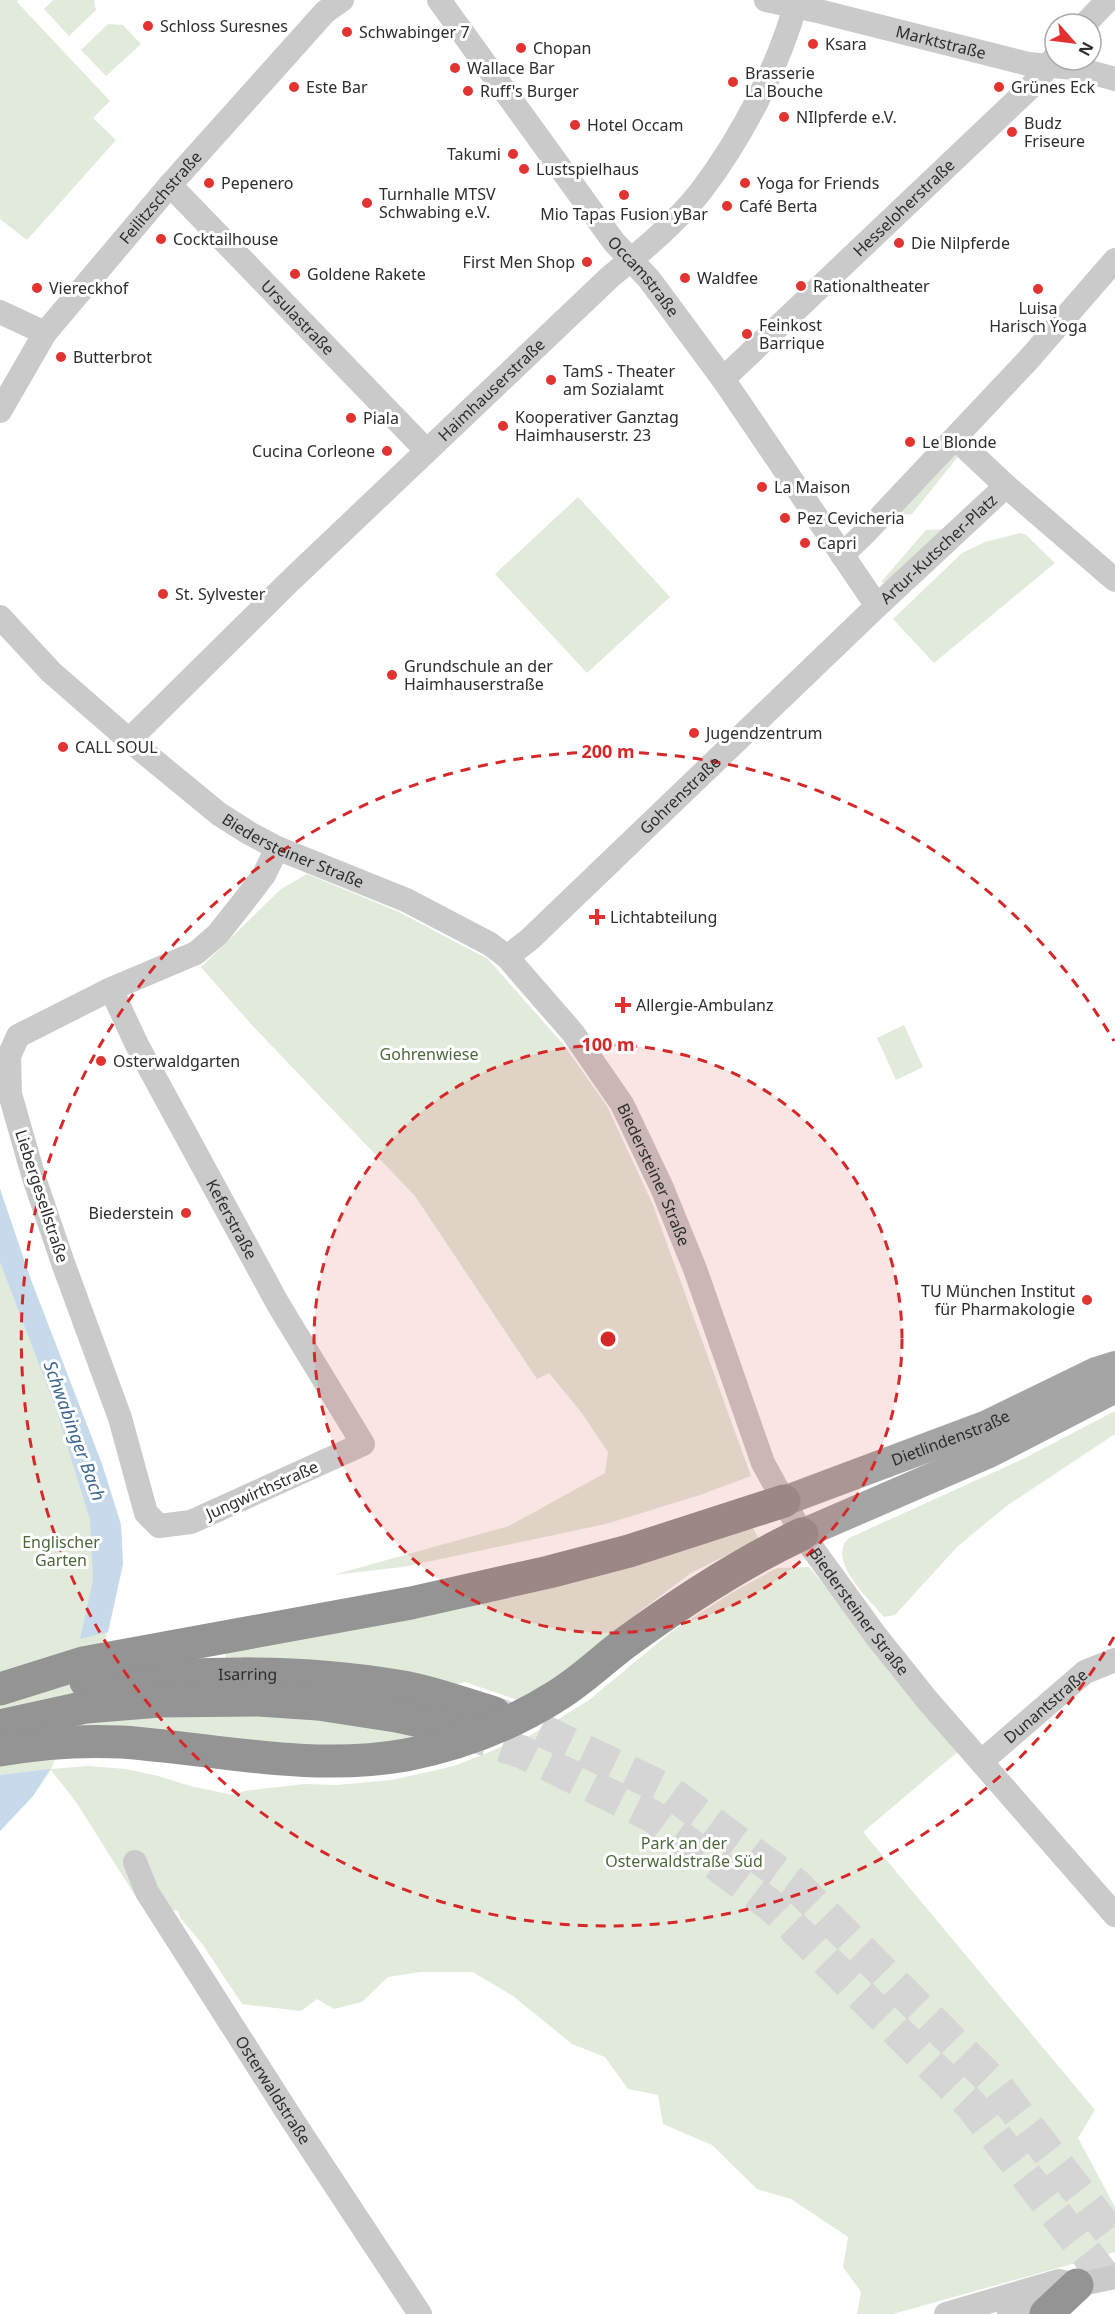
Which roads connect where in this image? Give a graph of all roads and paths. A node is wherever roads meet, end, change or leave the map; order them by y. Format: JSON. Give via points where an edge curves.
{"nodes":[{"id":1,"x":439,"y":0,"type":"edge"},
{"id":2,"x":766,"y":0,"type":"edge"},
{"id":3,"x":1108,"y":0,"type":"edge"},
{"id":4,"x":796,"y":3,"type":"edge"},
{"id":5,"x":327,"y":4,"type":"edge"},
{"id":6,"x":1096,"y":12,"type":"edge"},
{"id":7,"x":1043,"y":62,"type":"edge"},
{"id":8,"x":1043,"y":72,"type":"edge"},
{"id":9,"x":1090,"y":72,"type":"edge"},
{"id":10,"x":1115,"y":79,"type":"edge"},
{"id":11,"x":170,"y":184,"type":"junction"},
{"id":12,"x":630,"y":260,"type":"junction"},
{"id":13,"x":1115,"y":260,"type":"edge"},
{"id":14,"x":0,"y":312,"type":"edge"},
{"id":15,"x":45,"y":333,"type":"junction"},
{"id":16,"x":723,"y":379,"type":"junction"},
{"id":17,"x":0,"y":411,"type":"edge"},
{"id":18,"x":955,"y":438,"type":"junction"},
{"id":19,"x":426,"y":450,"type":"junction"},
{"id":20,"x":1006,"y":486,"type":"junction"},
{"id":21,"x":842,"y":555,"type":"junction"},
{"id":22,"x":1115,"y":580,"type":"edge"},
{"id":23,"x":877,"y":606,"type":"junction"},
{"id":24,"x":0,"y":617,"type":"edge"},
{"id":25,"x":129,"y":740,"type":"junction"},
{"id":26,"x":277,"y":848,"type":"junction"},
{"id":27,"x":507,"y":957,"type":"junction"},
{"id":28,"x":111,"y":989,"type":"junction"},
{"id":29,"x":1115,"y":1366,"type":"edge"},
{"id":30,"x":1115,"y":1388,"type":"edge"},
{"id":31,"x":363,"y":1444,"type":"joint"},
{"id":32,"x":784,"y":1501,"type":"junction"},
{"id":33,"x":159,"y":1527,"type":"joint"},
{"id":34,"x":802,"y":1534,"type":"junction"},
{"id":35,"x":1115,"y":1659,"type":"edge"},
{"id":36,"x":0,"y":1689,"type":"edge"},
{"id":37,"x":0,"y":1702,"type":"edge"},
{"id":38,"x":494,"y":1713,"type":"tunnel mouth"},
{"id":39,"x":0,"y":1726,"type":"edge"},
{"id":40,"x":451,"y":1728,"type":"tunnel mouth"},
{"id":41,"x":0,"y":1750,"type":"edge"},
{"id":42,"x":982,"y":1761,"type":"junction"},
{"id":43,"x":135,"y":1862,"type":"dead end"},
{"id":44,"x":1115,"y":1915,"type":"edge"},
{"id":45,"x":1115,"y":2277,"type":"edge"},
{"id":46,"x":1077,"y":2285,"type":"junction"},
{"id":47,"x":420,"y":2314,"type":"edge"},
{"id":48,"x":946,"y":2314,"type":"edge"},
{"id":49,"x":1009,"y":2314,"type":"edge"},
{"id":50,"x":1046,"y":2314,"type":"edge"}],
"edges":[{"from":1,"to":12,"type":"street","name":"Occamstraße"},
{"from":2,"to":4,"type":"street","name":"Marktstraße"},
{"from":3,"to":6,"type":"street"},
{"from":4,"to":7,"type":"street","name":"Marktstraße","via":[[1028,64]]},
{"from":4,"to":12,"type":"street","name":"Haimhauserstraße","via":[[768,79],[732,144],[700,192]]},
{"from":5,"to":11,"type":"street","name":"Feilitzschstraße"},
{"from":8,"to":16,"type":"street","name":"Hesseloherstraße"},
{"from":9,"to":10,"type":"street","name":"Marktstraße"},
{"from":11,"to":15,"type":"street","name":"Feilitzschstraße"},
{"from":11,"to":19,"type":"street","name":"Ursulastraße"},
{"from":12,"to":16,"type":"street","name":"Occamstraße","via":[[649,279]]},
{"from":12,"to":19,"type":"street","name":"Haimhauserstraße"},
{"from":13,"to":18,"type":"street"},
{"from":14,"to":15,"type":"street"},
{"from":15,"to":17,"type":"street","name":"Feilitzschstraße"},
{"from":16,"to":21,"type":"street","name":"Occamstraße"},
{"from":18,"to":20,"type":"street","name":"Artur-Kutscher-Platz"},
{"from":18,"to":21,"type":"street"},
{"from":19,"to":25,"type":"street","name":"Haimhauserstraße"},
{"from":20,"to":22,"type":"street"},
{"from":20,"to":23,"type":"street","name":"Artur-Kutscher-Platz"},
{"from":21,"to":23,"type":"street","name":"Artur-Kutscher-Platz"},
{"from":23,"to":27,"type":"street","name":"Gohrenstraße"},
{"from":24,"to":25,"type":"street","name":"Biedersteiner Straße","via":[[51,672]]},
{"from":25,"to":26,"type":"street","name":"Biedersteiner Straße","via":[[219,814]]},
{"from":26,"to":27,"type":"street","name":"Biedersteiner Straße","via":[[406,900]]},
{"from":26,"to":28,"type":"street","name":"Liebergesellstraße","via":[[264,875],[244,901],[218,934],[196,953]]},
{"from":27,"to":32,"type":"street","name":"Biedersteiner Straße","via":[[573,1032],[622,1104],[667,1198],[763,1463]]},
{"from":28,"to":31,"type":"street","name":"Keferstraße","via":[[137,1045],[273,1294]]},
{"from":28,"to":33,"type":"street","name":"Liebergesellstraße","via":[[18,1036],[9,1056],[10,1094],[34,1178],[120,1418],[146,1513]]},
{"from":29,"to":32,"type":"main road","name":"Dietlindenstraße","via":[[987,1425]]},
{"from":30,"to":34,"type":"main road","name":"Dietlindenstraße","via":[[989,1453]]},
{"from":31,"to":33,"type":"street","name":"Jungwirthstraße","via":[[191,1522]]},
{"from":32,"to":34,"type":"street","name":"Biedersteiner Straße"},
{"from":32,"to":36,"type":"highway","via":[[629,1551],[549,1572],[411,1603],[83,1663]]},
{"from":34,"to":41,"type":"highway","via":[[717,1579],[554,1698],[459,1742],[407,1755],[327,1762],[121,1742],[33,1744]]},
{"from":34,"to":42,"type":"street","name":"Biedersteiner Straße","via":[[883,1645]]},
{"from":35,"to":42,"type":"street","name":"Dunantstraße","via":[[1085,1672]]},
{"from":37,"to":38,"type":"highway","name":"Isarring","via":[[83,1682],[259,1672],[399,1686]]},
{"from":39,"to":40,"type":"highway","name":"Isarring","via":[[86,1707],[160,1701],[259,1700],[318,1704]]},
{"from":42,"to":44,"type":"street","name":"Biedersteiner Straße"},
{"from":43,"to":47,"type":"street","name":"Osterwaldstraße","via":[[147,1892]]},
{"from":45,"to":46,"type":"street"},
{"from":46,"to":48,"type":"street","via":[[1059,2281]]},
{"from":46,"to":49,"type":"street","via":[[1052,2303]]},
{"from":46,"to":50,"type":"highway"}]}
